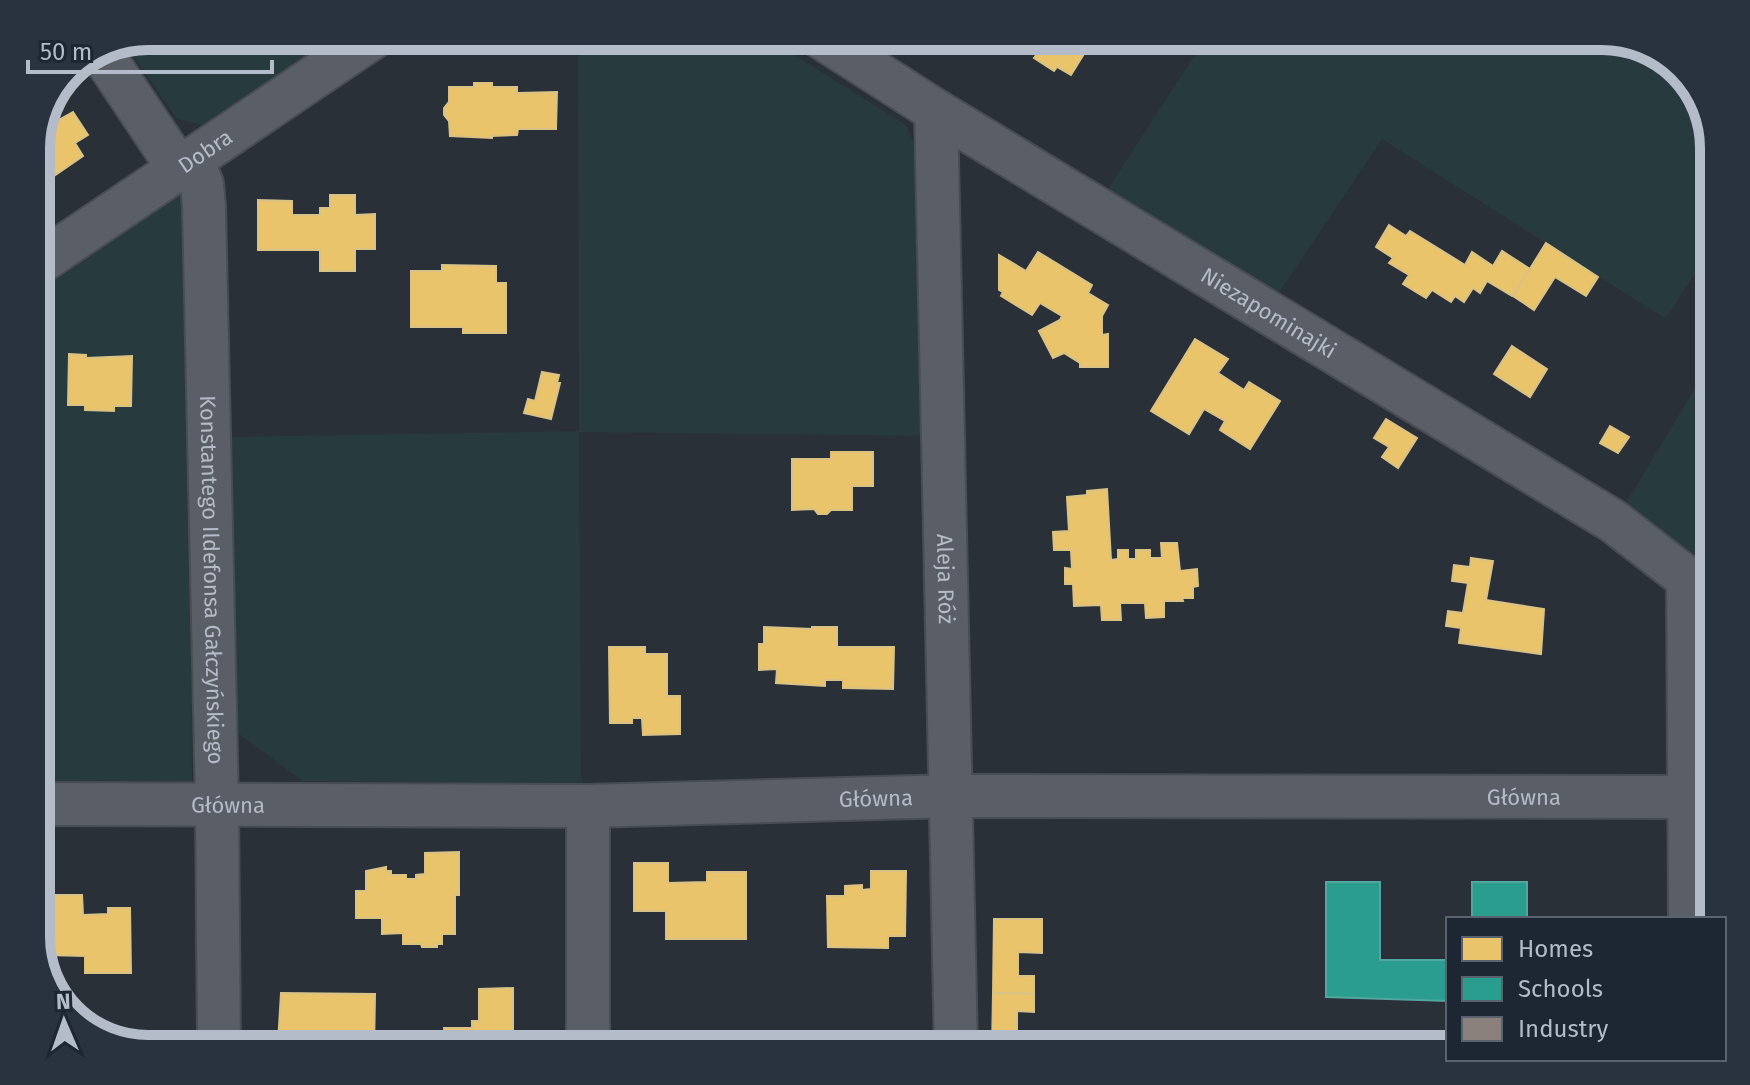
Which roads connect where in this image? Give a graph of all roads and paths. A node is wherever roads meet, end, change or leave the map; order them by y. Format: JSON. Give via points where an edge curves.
{"nodes":[{"id":1,"x":354,"y":50,"type":"edge"},
{"id":2,"x":841,"y":50,"type":"edge"},
{"id":3,"x":107,"y":60,"type":"edge"},
{"id":4,"x":936,"y":111,"type":"junction"},
{"id":5,"x":185,"y":164,"type":"junction"},
{"id":6,"x":50,"y":256,"type":"edge"},
{"id":7,"x":1700,"y":585,"type":"edge"},
{"id":8,"x":953,"y":796,"type":"junction"},
{"id":9,"x":1700,"y":797,"type":"edge"},
{"id":10,"x":217,"y":803,"type":"junction"},
{"id":11,"x":50,"y":804,"type":"edge"},
{"id":12,"x":588,"y":806,"type":"junction"},
{"id":13,"x":1700,"y":808,"type":"edge"},
{"id":14,"x":1690,"y":917,"type":"edge"},
{"id":15,"x":219,"y":1035,"type":"edge"},
{"id":16,"x":588,"y":1035,"type":"edge"},
{"id":17,"x":956,"y":1035,"type":"edge"}],
"edges":[{"from":1,"to":5,"type":"street","name":"Dobra"},
{"from":2,"to":4,"type":"street","name":"Niezapominajki"},
{"from":3,"to":5,"type":"street","name":"Konstantego Ildefonsa Gałczyńskiego"},
{"from":4,"to":7,"type":"street","name":"Niezapominajki","via":[[1613,521]]},
{"from":4,"to":8,"type":"street","name":"Aleja Róż"},
{"from":5,"to":6,"type":"street","name":"Dobra"},
{"from":5,"to":10,"type":"street","name":"Konstantego Ildefonsa Gałczyńskiego","via":[[202,184],[204,206]]},
{"from":8,"to":9,"type":"street","name":"Główna"},
{"from":8,"to":12,"type":"street","name":"Główna"},
{"from":8,"to":17,"type":"street","name":"Aleja Róż"},
{"from":10,"to":11,"type":"street","name":"Główna"},
{"from":10,"to":12,"type":"street","name":"Główna"},
{"from":10,"to":15,"type":"street","name":"Konstantego Ildefonsa Gałczyńskiego"},
{"from":12,"to":16,"type":"street"},
{"from":13,"to":14,"type":"street"}]}
